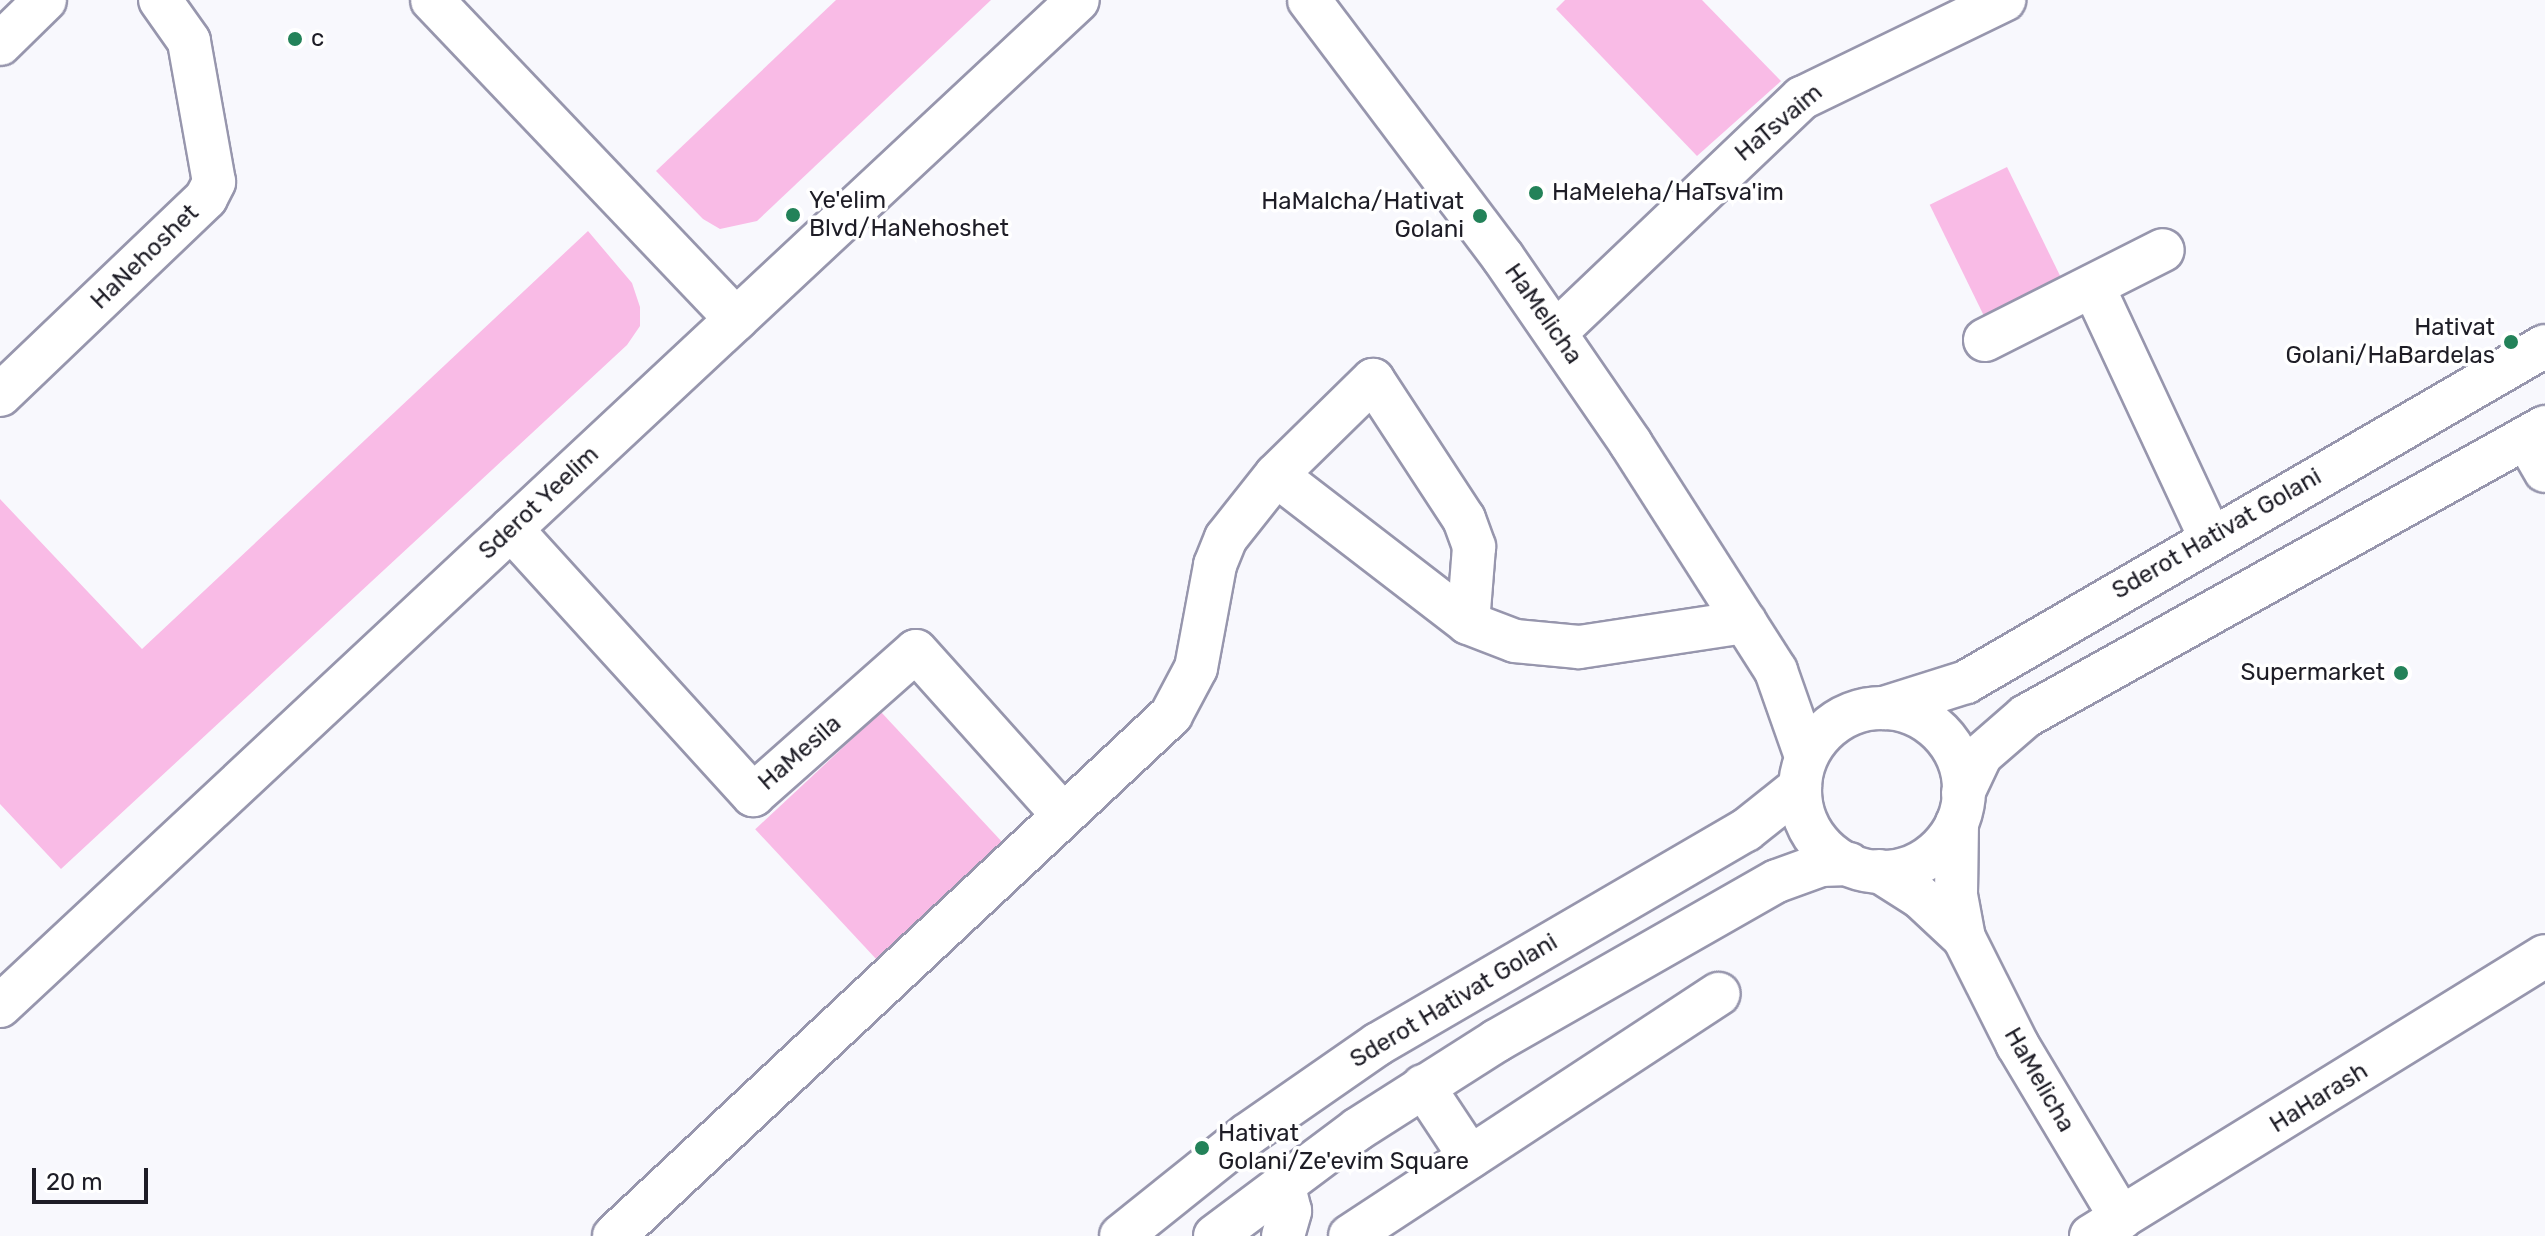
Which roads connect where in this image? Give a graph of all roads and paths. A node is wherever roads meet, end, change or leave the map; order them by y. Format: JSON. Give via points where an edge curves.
{"nodes":[{"id":1,"x":45,"y":0,"type":"edge"},
{"id":2,"x":160,"y":0,"type":"edge"},
{"id":3,"x":1078,"y":0,"type":"edge"},
{"id":4,"x":2004,"y":0,"type":"edge"},
{"id":5,"x":1312,"y":1,"type":"edge"},
{"id":6,"x":446,"y":5,"type":"edge"},
{"id":7,"x":0,"y":44,"type":"edge"},
{"id":8,"x":2163,"y":250,"type":"dead end"},
{"id":9,"x":2093,"y":286,"type":"junction"},
{"id":10,"x":736,"y":319,"type":"junction"},
{"id":11,"x":1556,"y":332,"type":"junction"},
{"id":12,"x":1985,"y":340,"type":"dead end"},
{"id":13,"x":2545,"y":346,"type":"edge"},
{"id":14,"x":0,"y":395,"type":"edge"},
{"id":15,"x":2539,"y":445,"type":"edge"},
{"id":16,"x":1276,"y":475,"type":"junction"},
{"id":17,"x":511,"y":529,"type":"junction"},
{"id":18,"x":2210,"y":537,"type":"junction"},
{"id":19,"x":1468,"y":623,"type":"junction"},
{"id":20,"x":1751,"y":632,"type":"junction"},
{"id":21,"x":1876,"y":708,"type":"junction"},
{"id":22,"x":1803,"y":771,"type":"junction"},
{"id":23,"x":1960,"y":808,"type":"junction"},
{"id":24,"x":1063,"y":815,"type":"junction"},
{"id":25,"x":1864,"y":868,"type":"junction"},
{"id":26,"x":1964,"y":938,"type":"junction"},
{"id":27,"x":2545,"y":956,"type":"edge"},
{"id":28,"x":1719,"y":994,"type":"dead end"},
{"id":29,"x":0,"y":1006,"type":"edge"},
{"id":30,"x":1423,"y":1086,"type":"junction"},
{"id":31,"x":1470,"y":1157,"type":"junction"},
{"id":32,"x":1283,"y":1183,"type":"junction"},
{"id":33,"x":2106,"y":1227,"type":"edge"},
{"id":34,"x":614,"y":1236,"type":"edge"},
{"id":35,"x":1121,"y":1236,"type":"edge"},
{"id":36,"x":1215,"y":1236,"type":"edge"},
{"id":37,"x":1283,"y":1236,"type":"edge"},
{"id":38,"x":1350,"y":1236,"type":"edge"}],
"edges":[{"from":1,"to":7,"type":"street"},
{"from":2,"to":14,"type":"street","name":"HaNehoshet","via":[[189,41],[214,182],[206,198]]},
{"from":3,"to":10,"type":"street","name":"Sderot Yeelim"},
{"from":4,"to":11,"type":"street","name":"HaTsvaim","via":[[1802,98]]},
{"from":5,"to":11,"type":"street","name":"HaMelicha"},
{"from":6,"to":10,"type":"street"},
{"from":8,"to":9,"type":"street"},
{"from":9,"to":12,"type":"street"},
{"from":9,"to":18,"type":"street"},
{"from":10,"to":17,"type":"street","name":"Sderot Yeelim"},
{"from":11,"to":20,"type":"street","name":"HaMelicha"},
{"from":13,"to":18,"type":"street","name":"Sderot Hativat Golani"},
{"from":15,"to":23,"type":"street","via":[[2026,716],[1981,755]]},
{"from":16,"to":19,"type":"street"},
{"from":16,"to":19,"type":"street","via":[[1373,380],[1469,533],[1475,577]]},
{"from":16,"to":24,"type":"street","via":[[1226,538],[1215,565],[1196,668],[1183,701]]},
{"from":17,"to":24,"type":"street","name":"HaMesila","via":[[753,795],[916,651]]},
{"from":17,"to":29,"type":"street","name":"Sderot Yeelim"},
{"from":18,"to":21,"type":"street","name":"Sderot Hativat Golani","via":[[1966,682]]},
{"from":19,"to":20,"type":"street","via":[[1515,641],[1579,647]]},
{"from":20,"to":21,"type":"street","name":"HaMelicha","via":[[1801,681]]},
{"from":20,"to":22,"type":"street","name":"HaMelicha","via":[[1792,707]]},
{"from":21,"to":22,"type":"street","via":[[1839,720]]},
{"from":21,"to":23,"type":"street","via":[[1915,715],[1942,734],[1959,762]]},
{"from":22,"to":25,"type":"street","via":[[1812,832]]},
{"from":22,"to":35,"type":"street","name":"Sderot Hativat Golani","via":[[1746,830],[1369,1050],[1247,1135]]},
{"from":23,"to":25,"type":"street","via":[[1924,860]]},
{"from":23,"to":26,"type":"street","name":"HaMelicha","via":[[1956,895]]},
{"from":24,"to":34,"type":"street"},
{"from":25,"to":26,"type":"street","name":"HaMelicha","via":[[1920,897]]},
{"from":25,"to":30,"type":"street","via":[[1821,865],[1777,881]]},
{"from":26,"to":33,"type":"street","name":"HaMelicha"},
{"from":27,"to":33,"type":"street","name":"HaHarash"},
{"from":28,"to":31,"type":"street"},
{"from":30,"to":31,"type":"street"},
{"from":30,"to":32,"type":"street"},
{"from":31,"to":38,"type":"street"},
{"from":32,"to":36,"type":"street"},
{"from":32,"to":37,"type":"street","via":[[1290,1211]]}]}
